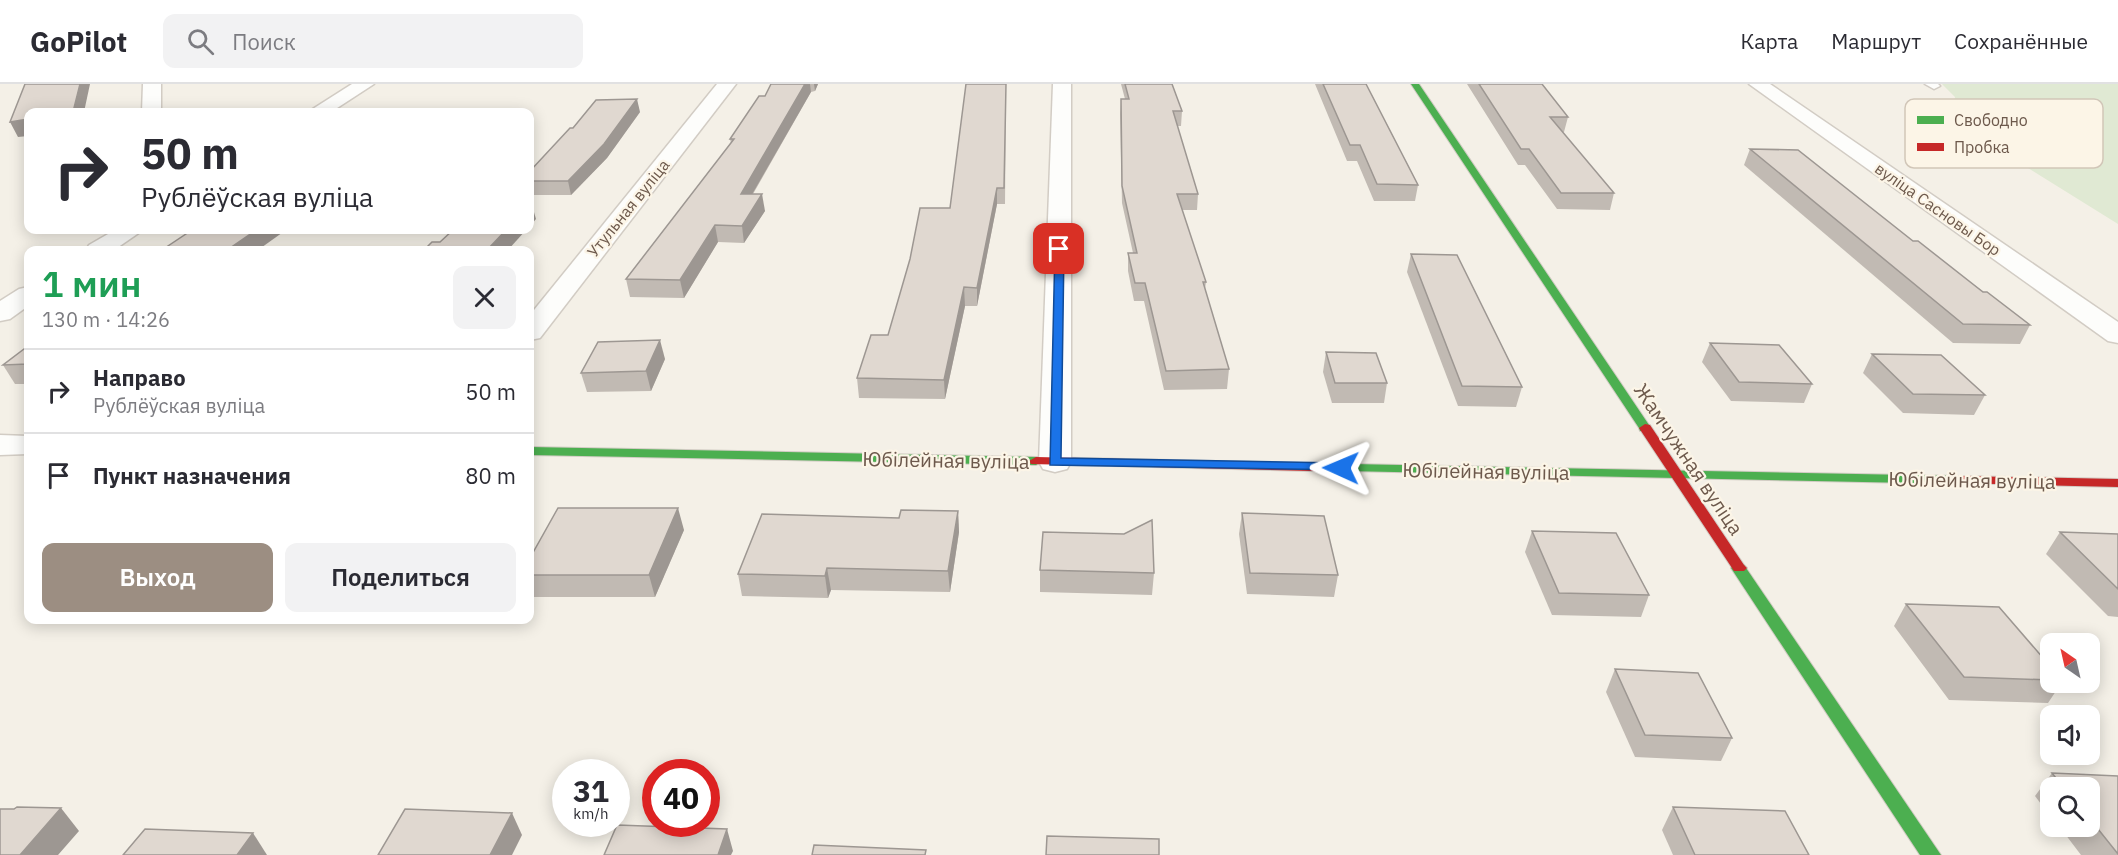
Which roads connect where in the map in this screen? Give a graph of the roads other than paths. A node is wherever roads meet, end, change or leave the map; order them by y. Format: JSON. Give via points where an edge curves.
{"nodes":[{"id":1,"x":152,"y":84,"type":"edge"},
{"id":2,"x":365,"y":84,"type":"edge"},
{"id":3,"x":728,"y":84,"type":"edge"},
{"id":4,"x":1062,"y":84,"type":"edge"},
{"id":5,"x":1415,"y":84,"type":"edge"},
{"id":6,"x":1758,"y":84,"type":"edge"},
{"id":7,"x":152,"y":108,"type":"edge"},
{"id":8,"x":325,"y":108,"type":"edge"},
{"id":9,"x":124,"y":234,"type":"edge"},
{"id":10,"x":105,"y":246,"type":"edge"},
{"id":11,"x":24,"y":298,"type":"edge"},
{"id":12,"x":0,"y":313,"type":"edge"},
{"id":13,"x":534,"y":327,"type":"edge"},
{"id":14,"x":2118,"y":335,"type":"edge"},
{"id":15,"x":0,"y":445,"type":"edge"},
{"id":16,"x":24,"y":445,"type":"edge"},
{"id":17,"x":534,"y":451,"type":"edge"},
{"id":18,"x":1055,"y":462,"type":"junction"},
{"id":19,"x":1675,"y":474,"type":"junction"},
{"id":20,"x":2118,"y":483,"type":"edge"},
{"id":21,"x":1931,"y":855,"type":"edge"}],
"edges":[{"from":1,"to":7,"type":"street"},
{"from":2,"to":8,"type":"street"},
{"from":3,"to":13,"type":"street","name":"Утульная вуліца"},
{"from":4,"to":18,"type":"street"},
{"from":5,"to":19,"type":"street","name":"Жамчужная вуліца"},
{"from":6,"to":14,"type":"street","name":"вуліца Сасновы Бор"},
{"from":9,"to":10,"type":"street"},
{"from":11,"to":12,"type":"street"},
{"from":15,"to":16,"type":"street"},
{"from":17,"to":18,"type":"street","name":"Юбілейная вуліца"},
{"from":18,"to":19,"type":"street","name":"Юбілейная вуліца"},
{"from":19,"to":20,"type":"street","name":"Юбілейная вуліца"},
{"from":19,"to":21,"type":"street","name":"Жамчужная вуліца"}]}
